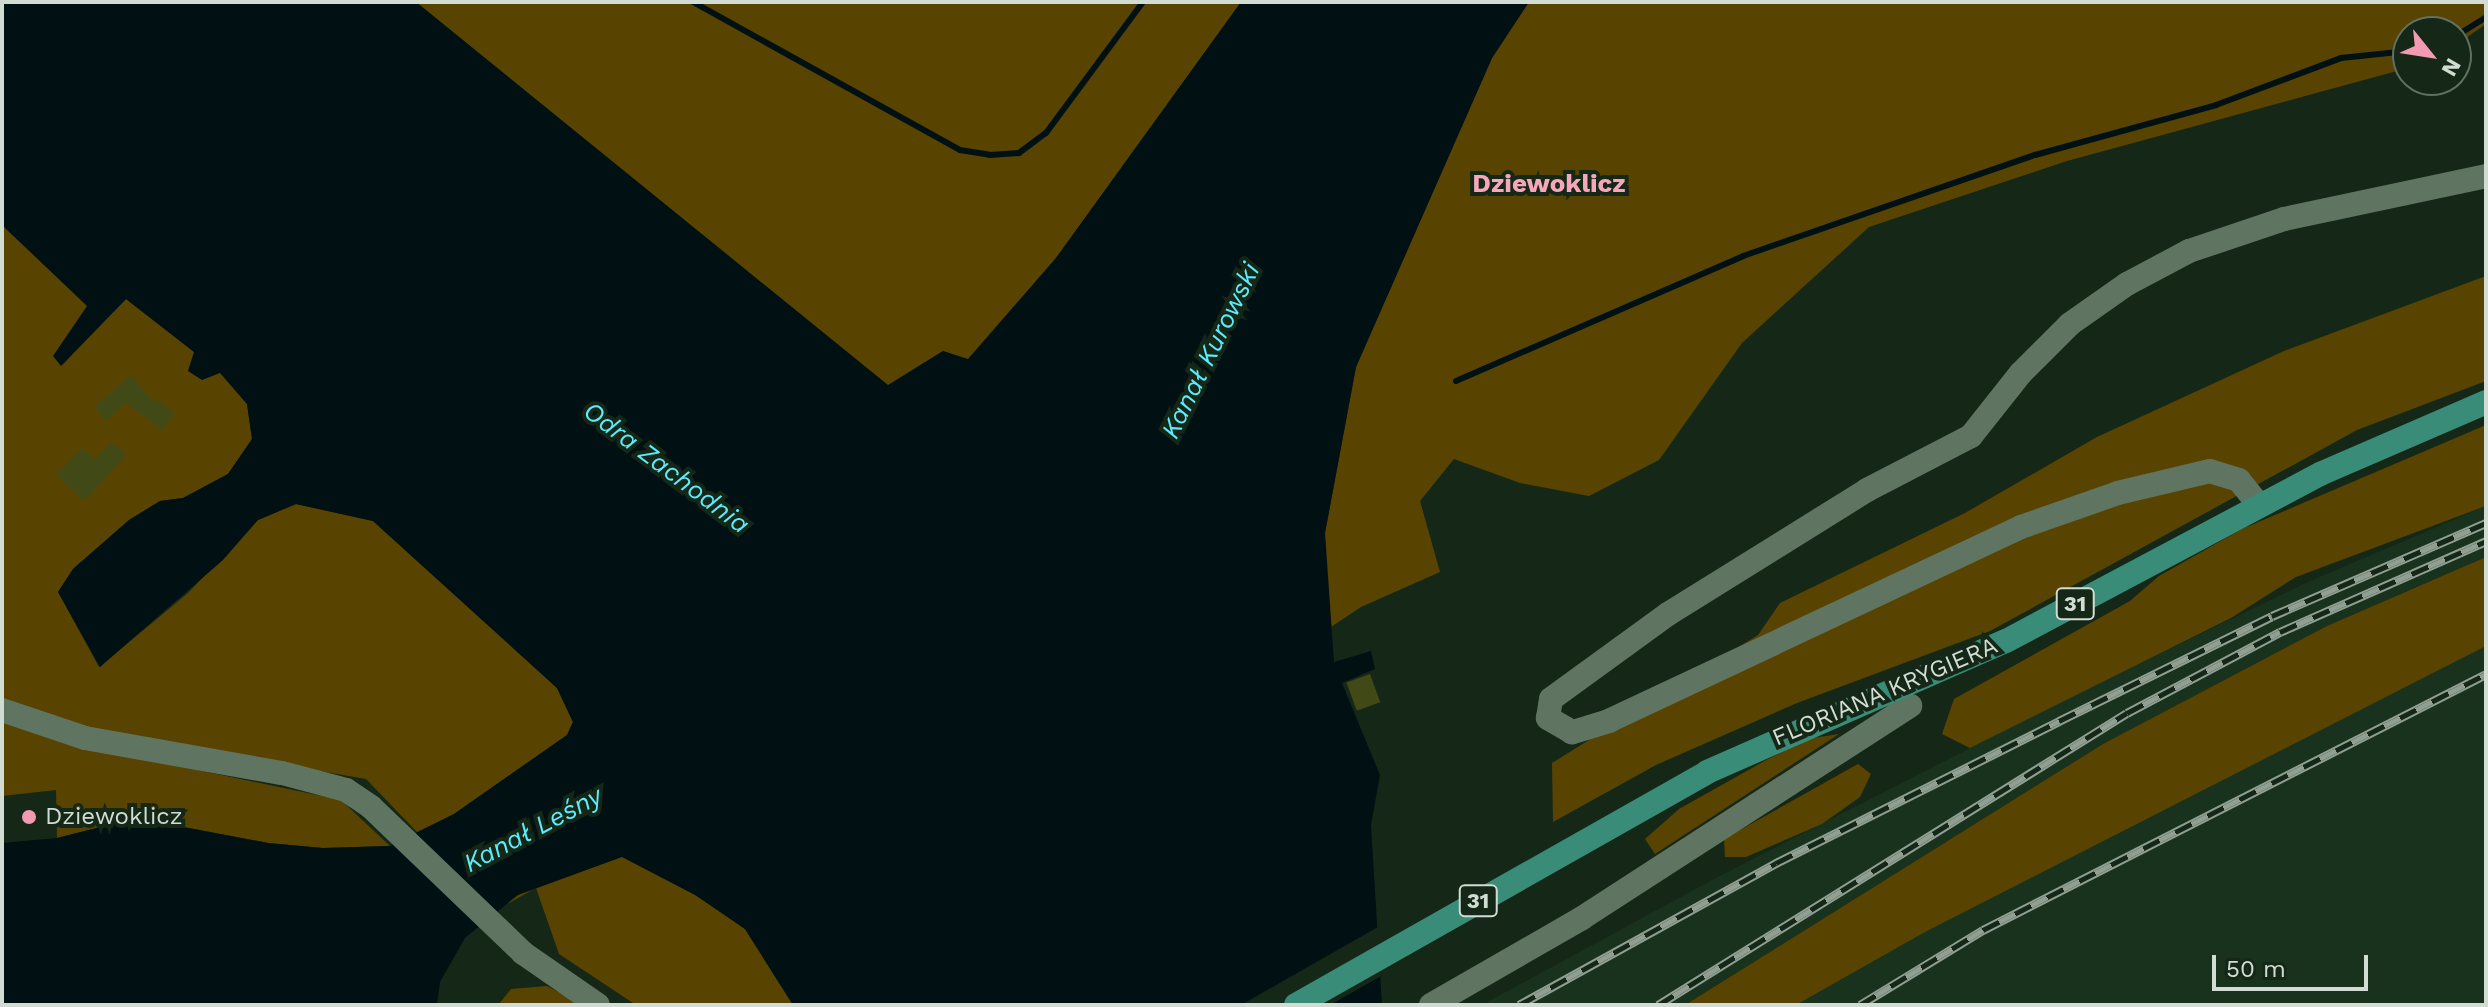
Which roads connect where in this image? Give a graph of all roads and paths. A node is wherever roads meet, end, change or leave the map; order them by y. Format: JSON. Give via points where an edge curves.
{"nodes":[{"id":1,"x":2486,"y":176,"type":"edge"},
{"id":2,"x":2486,"y":402,"type":"edge"},
{"id":3,"x":2259,"y":505,"type":"junction"},
{"id":4,"x":1910,"y":706,"type":"dead end"},
{"id":5,"x":2,"y":710,"type":"edge"},
{"id":6,"x":598,"y":1005,"type":"edge"},
{"id":7,"x":1296,"y":1005,"type":"edge"},
{"id":8,"x":1431,"y":1005,"type":"edge"}],
"edges":[{"from":1,"to":3,"type":"street","via":[[2284,219],[2189,251],[2127,284],[2070,324],[2021,373],[1971,436],[1867,490],[1668,614],[1551,699],[1548,718],[1572,732],[1609,721],[2021,527],[2118,493],[2210,471],[2239,480]]},
{"from":2,"to":3,"type":"main road","name":"FLORIANA KRYGIERA","number":"31","via":[[2383,443]]},
{"from":3,"to":7,"type":"main road","name":"FLORIANA KRYGIERA","number":"31","via":[[2006,641],[1778,738],[1659,797]]},
{"from":4,"to":8,"type":"street","name":"FLORIANA KRYGIERA","via":[[1582,918]]},
{"from":5,"to":6,"type":"street","via":[[85,738],[282,773],[346,790],[371,807],[510,942]]}]}
